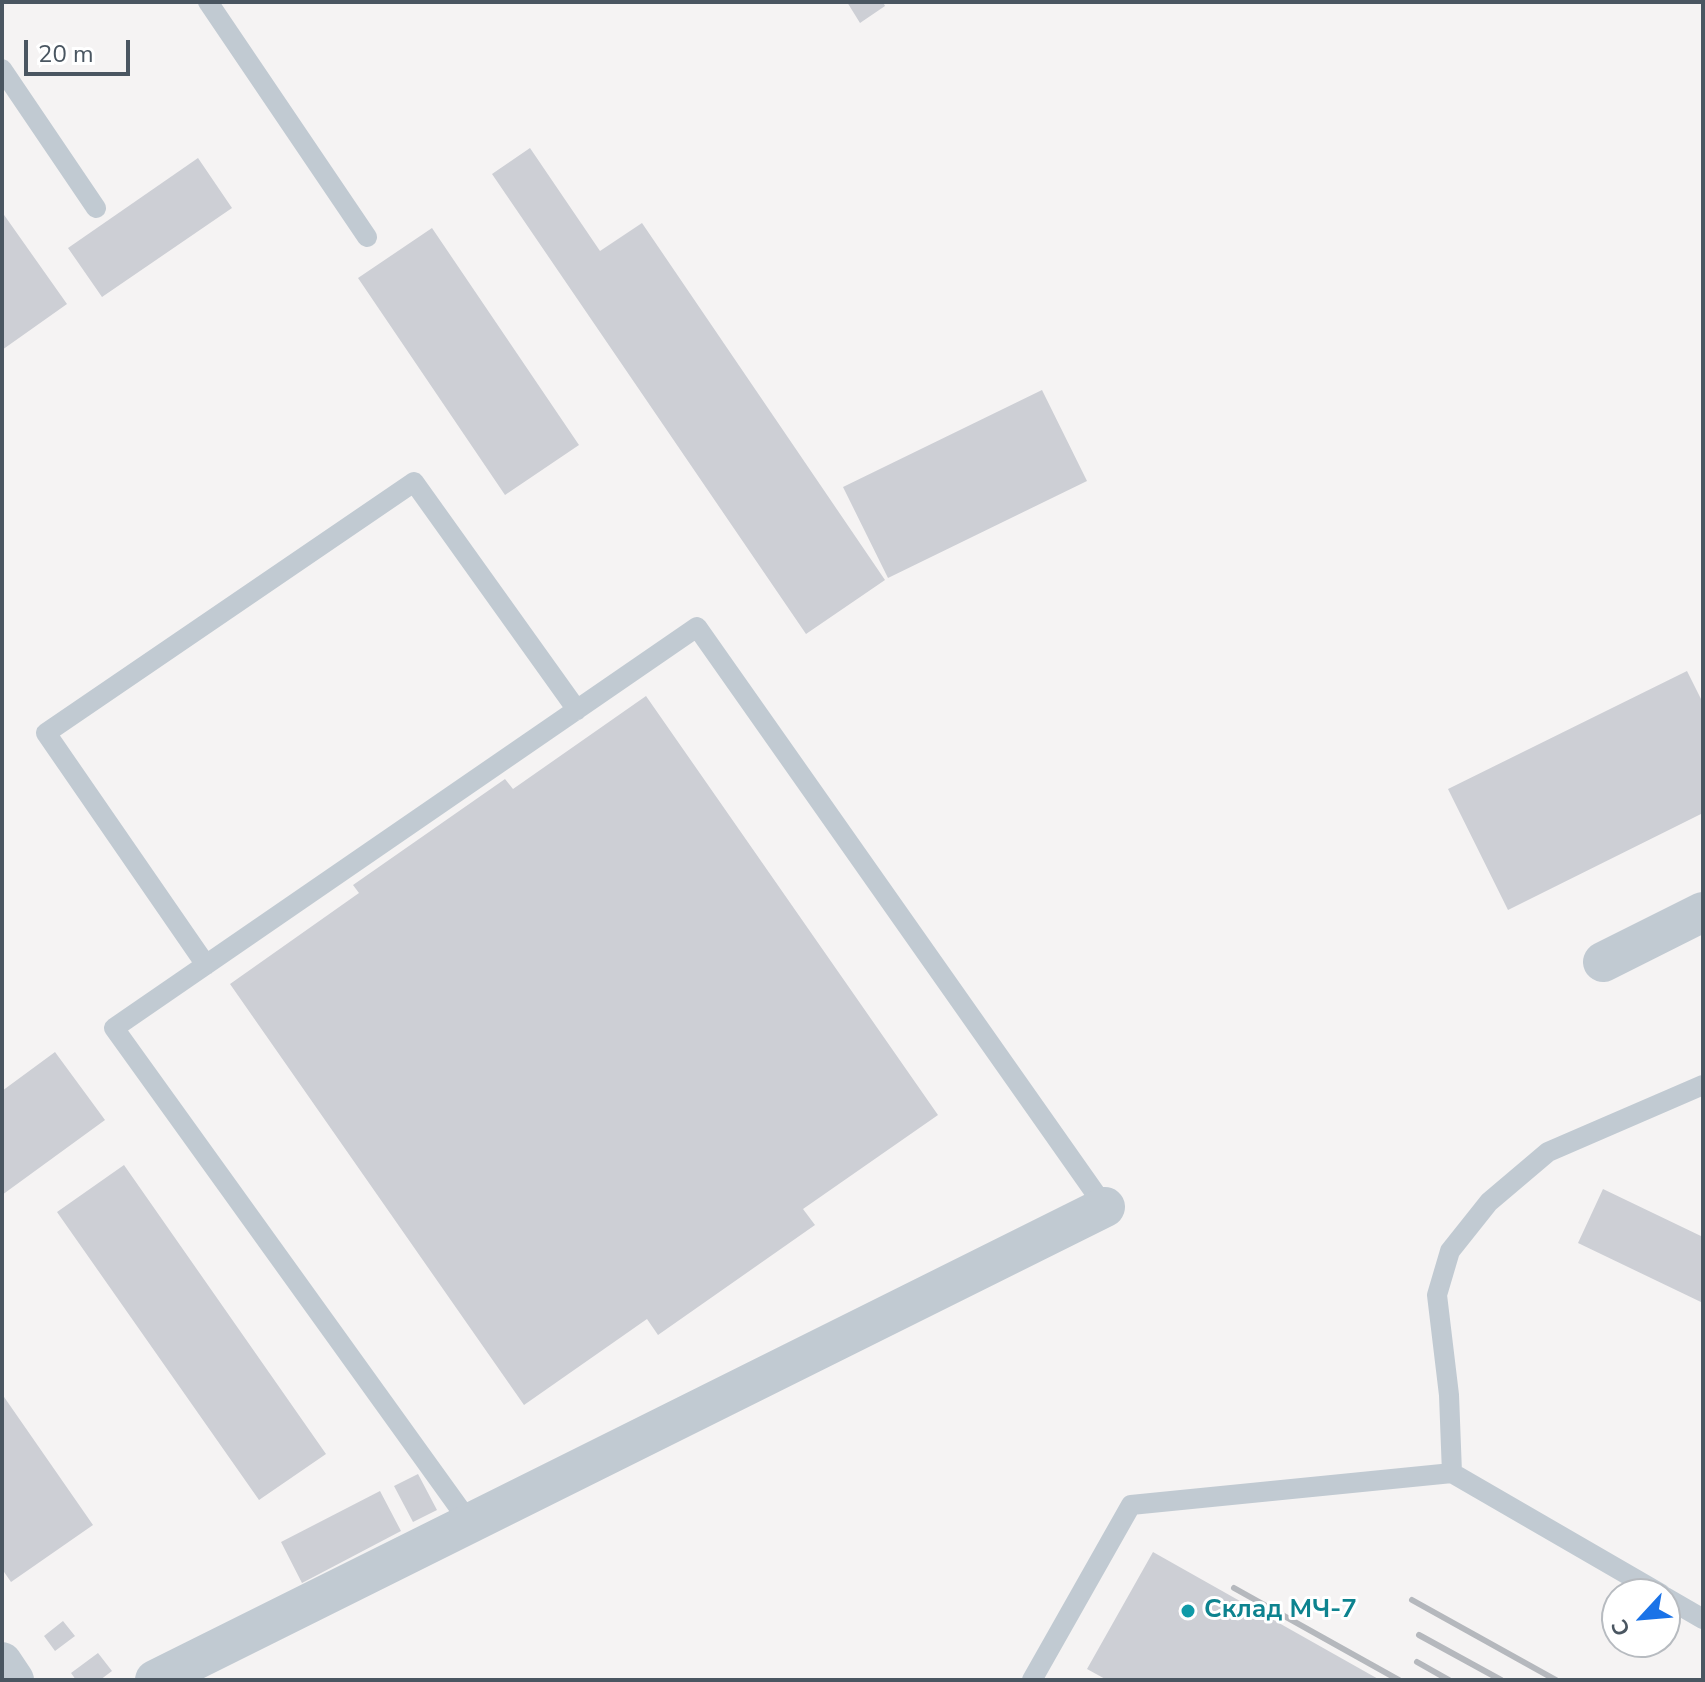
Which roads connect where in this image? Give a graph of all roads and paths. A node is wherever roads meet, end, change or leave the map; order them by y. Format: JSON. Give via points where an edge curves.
{"nodes":[{"id":1,"x":208,"y":2,"type":"edge"},
{"id":2,"x":2,"y":69,"type":"edge"},
{"id":3,"x":96,"y":208,"type":"dead end"},
{"id":4,"x":367,"y":237,"type":"dead end"},
{"id":5,"x":577,"y":710,"type":"junction"},
{"id":6,"x":1703,"y":912,"type":"edge"},
{"id":7,"x":1603,"y":962,"type":"dead end"},
{"id":8,"x":206,"y":965,"type":"junction"},
{"id":9,"x":1703,"y":1085,"type":"edge"},
{"id":10,"x":1105,"y":1207,"type":"joint"},
{"id":11,"x":1452,"y":1473,"type":"junction"},
{"id":12,"x":470,"y":1523,"type":"junction"},
{"id":13,"x":1634,"y":1578,"type":"edge"},
{"id":14,"x":1681,"y":1606,"type":"edge"},
{"id":15,"x":1703,"y":1619,"type":"edge"},
{"id":16,"x":2,"y":1662,"type":"edge"},
{"id":17,"x":14,"y":1680,"type":"edge"},
{"id":18,"x":155,"y":1680,"type":"edge"},
{"id":19,"x":1032,"y":1680,"type":"edge"}],
"edges":[{"from":1,"to":4,"type":"lane"},
{"from":2,"to":3,"type":"lane"},
{"from":5,"to":8,"type":"lane"},
{"from":5,"to":8,"type":"lane","via":[[414,482],[46,733]]},
{"from":5,"to":10,"type":"lane","via":[[697,627]]},
{"from":6,"to":7,"type":"street"},
{"from":8,"to":12,"type":"lane","via":[[114,1028]]},
{"from":9,"to":11,"type":"lane","via":[[1548,1152],[1489,1202],[1450,1251],[1437,1295]]},
{"from":10,"to":12,"type":"street"},
{"from":11,"to":13,"type":"lane"},
{"from":11,"to":19,"type":"lane","via":[[1131,1505]]},
{"from":12,"to":18,"type":"street"},
{"from":14,"to":15,"type":"lane"},
{"from":16,"to":17,"type":"street"}]}
